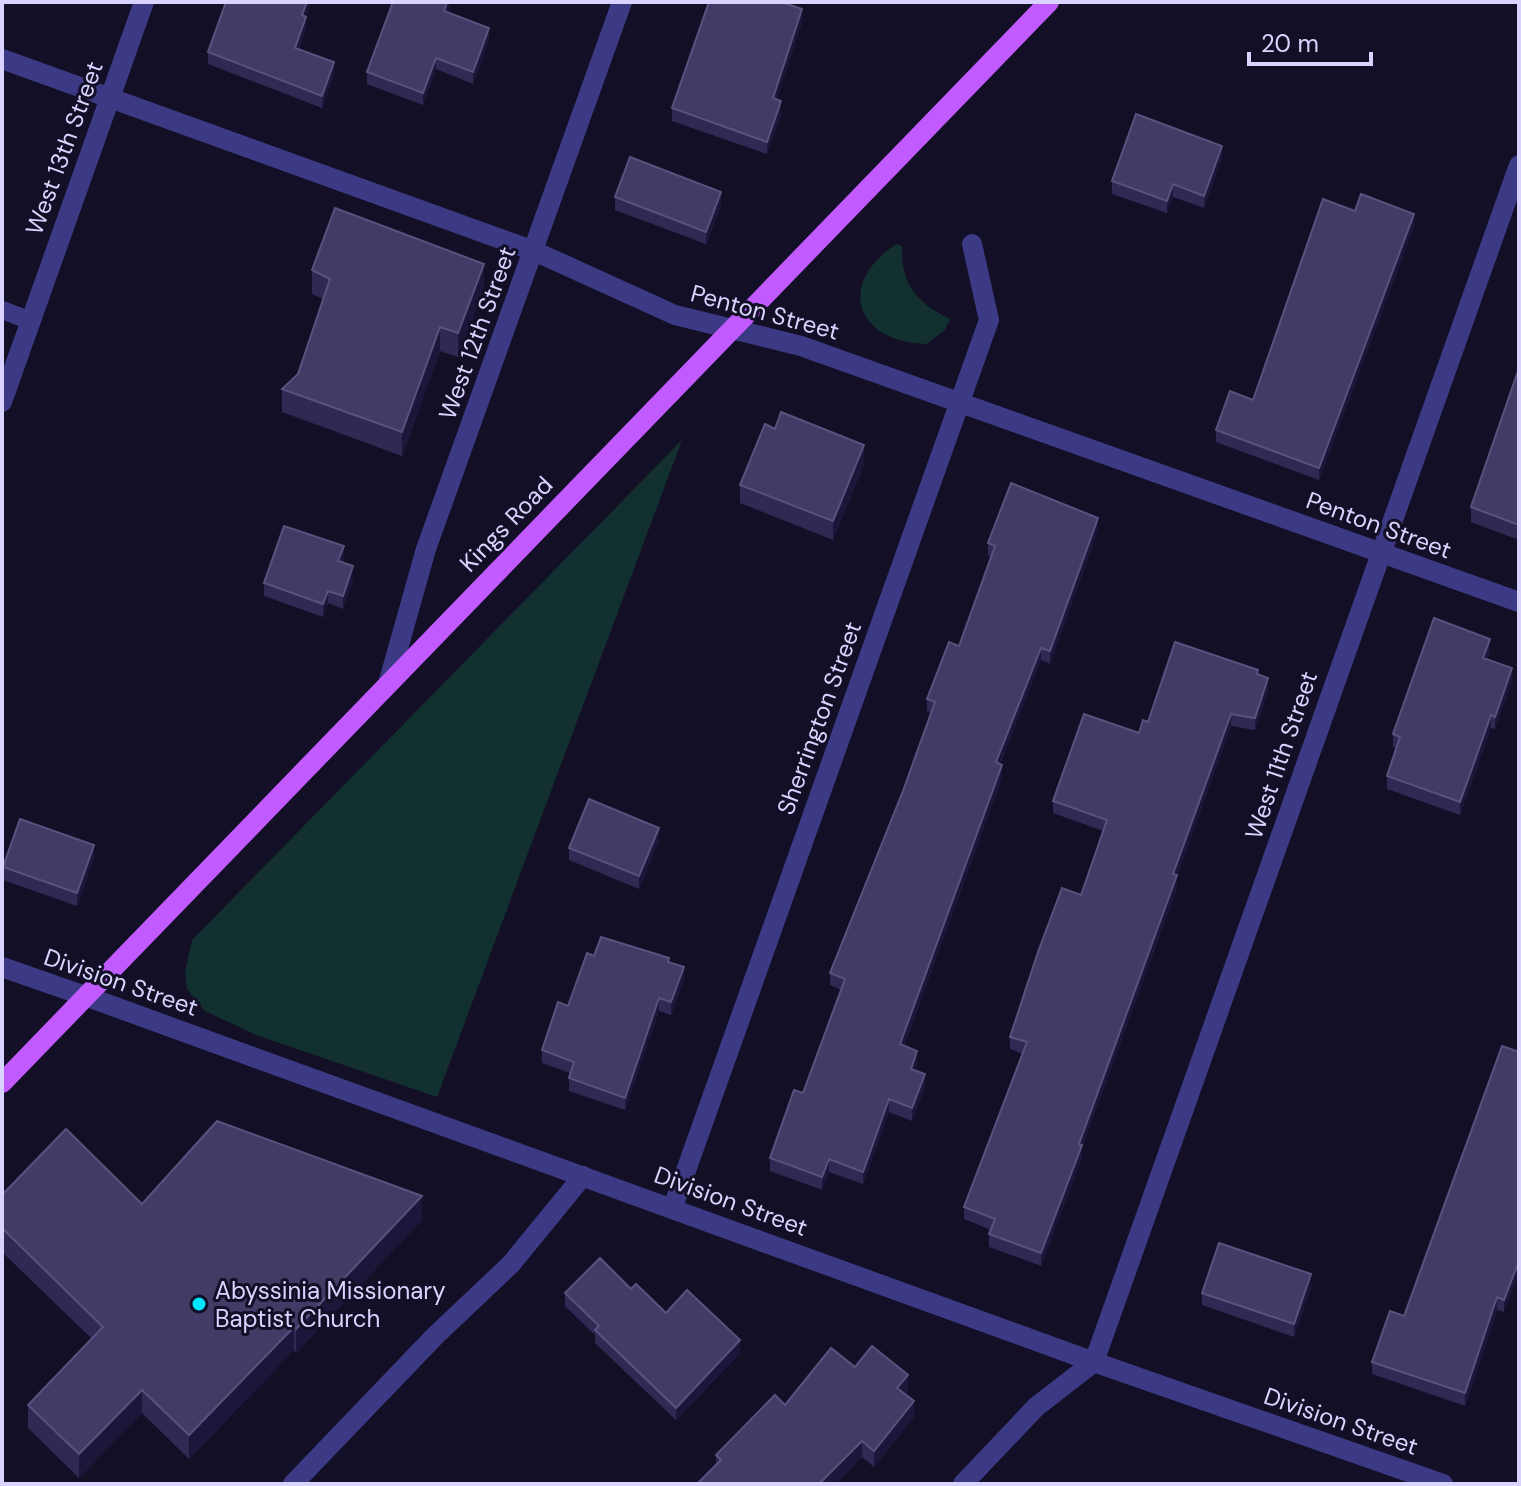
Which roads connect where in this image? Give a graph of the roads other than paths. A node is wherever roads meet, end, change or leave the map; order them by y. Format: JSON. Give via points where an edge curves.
{"nodes":[{"id":1,"x":144,"y":2,"type":"edge"},
{"id":2,"x":622,"y":2,"type":"edge"},
{"id":3,"x":1049,"y":2,"type":"edge"},
{"id":4,"x":2,"y":59,"type":"edge"},
{"id":5,"x":110,"y":97,"type":"junction"},
{"id":6,"x":1519,"y":165,"type":"edge"},
{"id":7,"x":972,"y":244,"type":"dead end"},
{"id":8,"x":534,"y":251,"type":"junction"},
{"id":9,"x":2,"y":310,"type":"edge"},
{"id":10,"x":31,"y":321,"type":"junction"},
{"id":11,"x":732,"y":328,"type":"junction"},
{"id":12,"x":2,"y":402,"type":"edge"},
{"id":13,"x":959,"y":403,"type":"junction"},
{"id":14,"x":1380,"y":553,"type":"junction"},
{"id":15,"x":1519,"y":602,"type":"edge"},
{"id":16,"x":388,"y":684,"type":"junction"},
{"id":17,"x":2,"y":967,"type":"edge"},
{"id":18,"x":85,"y":996,"type":"junction"},
{"id":19,"x":2,"y":1083,"type":"edge"},
{"id":20,"x":583,"y":1176,"type":"junction"},
{"id":21,"x":673,"y":1207,"type":"junction"},
{"id":22,"x":1094,"y":1362,"type":"junction"},
{"id":23,"x":293,"y":1484,"type":"edge"},
{"id":24,"x":963,"y":1484,"type":"edge"},
{"id":25,"x":1443,"y":1484,"type":"edge"}],
"edges":[{"from":1,"to":5,"type":"street","name":"West 13th Street"},
{"from":2,"to":8,"type":"street","name":"West 12th Street"},
{"from":3,"to":11,"type":"main road","name":"Kings Road"},
{"from":4,"to":5,"type":"street","name":"Penton Street"},
{"from":5,"to":8,"type":"street","name":"Penton Street"},
{"from":5,"to":10,"type":"street","name":"West 13th Street"},
{"from":6,"to":14,"type":"street","name":"West 11th Street"},
{"from":7,"to":13,"type":"street","name":"Sherrington Street","via":[[989,320]]},
{"from":8,"to":11,"type":"street","name":"Penton Street","via":[[675,315]]},
{"from":8,"to":16,"type":"street","name":"West 12th Street","via":[[426,549]]},
{"from":9,"to":10,"type":"lane"},
{"from":10,"to":12,"type":"street","name":"West 13th Street"},
{"from":11,"to":13,"type":"street","name":"Penton Street","via":[[801,346]]},
{"from":11,"to":16,"type":"main road","name":"Kings Road"},
{"from":13,"to":14,"type":"street","name":"Penton Street"},
{"from":13,"to":21,"type":"street","name":"Sherrington Street"},
{"from":14,"to":15,"type":"street","name":"Penton Street"},
{"from":14,"to":22,"type":"street","name":"West 11th Street"},
{"from":16,"to":18,"type":"main road","name":"Kings Road"},
{"from":17,"to":18,"type":"street","name":"Division Street"},
{"from":18,"to":19,"type":"main road","name":"Kings Road"},
{"from":18,"to":20,"type":"street","name":"Division Street"},
{"from":20,"to":21,"type":"street","name":"Division Street"},
{"from":20,"to":23,"type":"street","via":[[511,1264]]},
{"from":21,"to":22,"type":"street","name":"Division Street"},
{"from":22,"to":24,"type":"street","via":[[1036,1407]]},
{"from":22,"to":25,"type":"street","name":"Division Street"}]}
